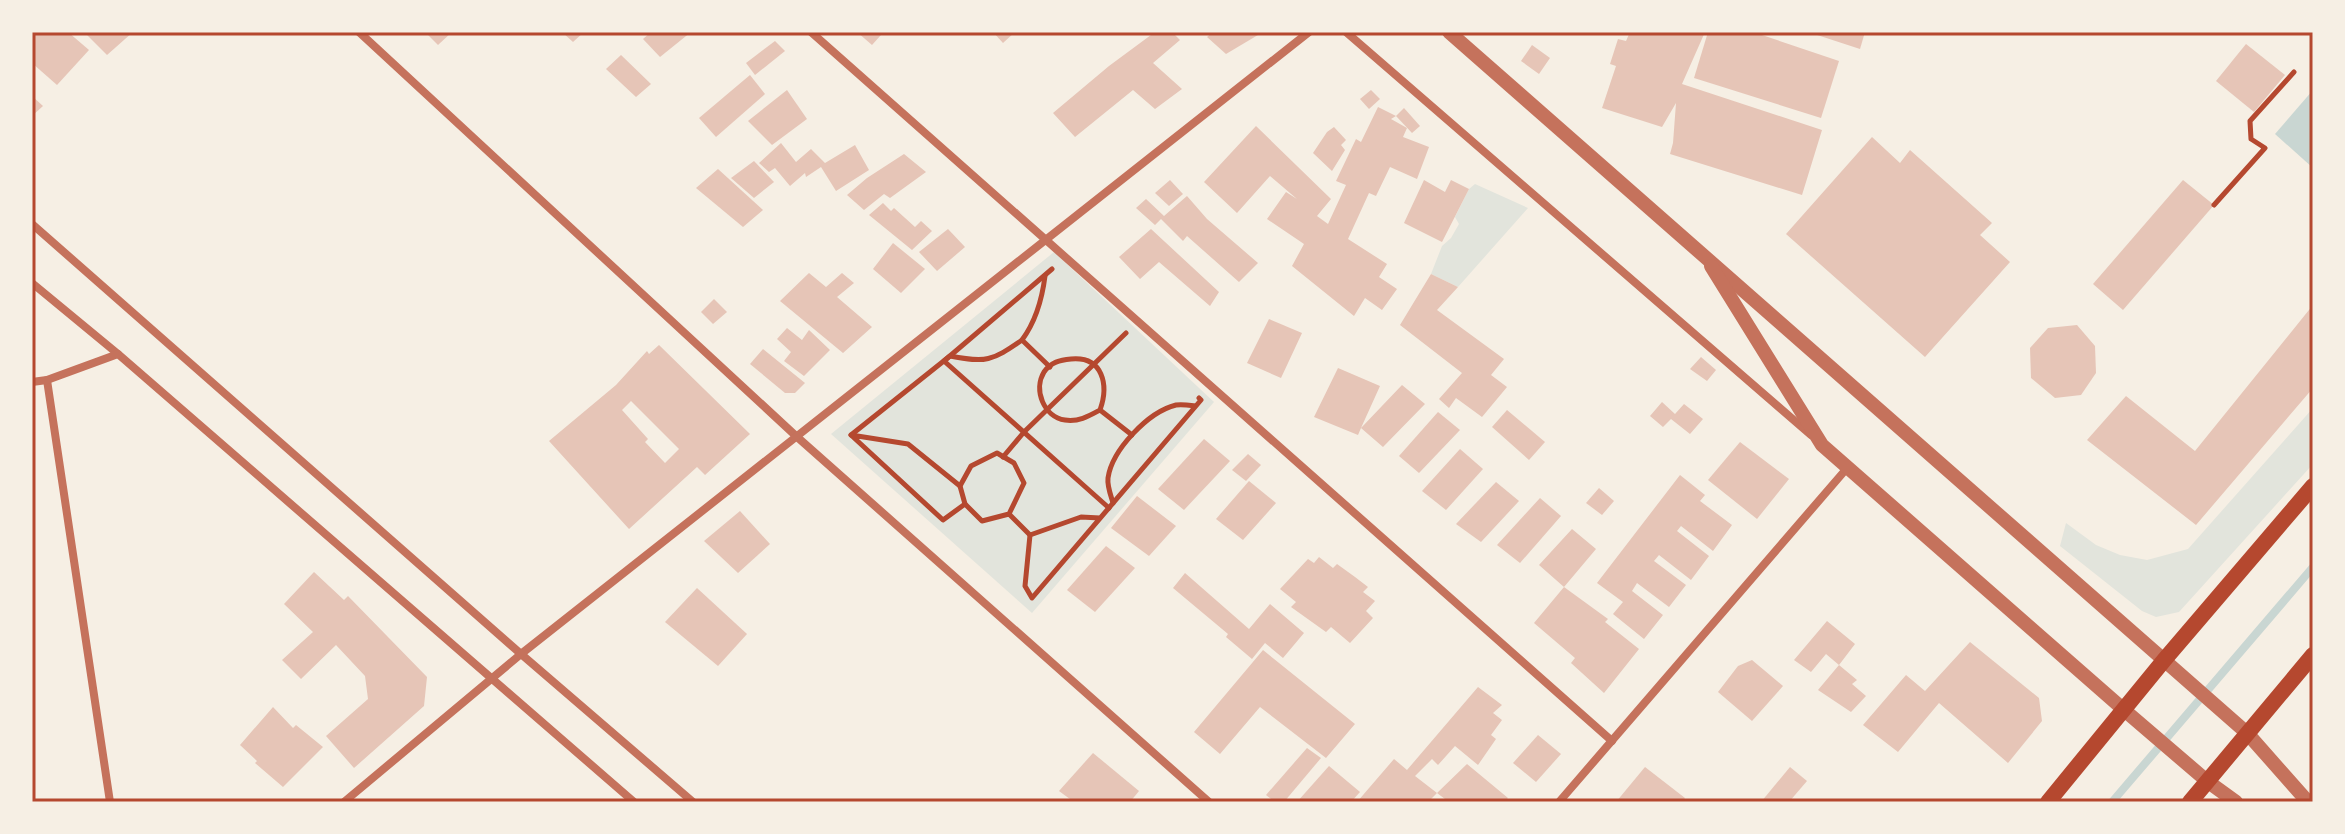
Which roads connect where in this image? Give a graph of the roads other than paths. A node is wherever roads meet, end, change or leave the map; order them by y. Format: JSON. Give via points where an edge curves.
{"nodes":[{"id":1,"x":359,"y":32,"type":"edge"},
{"id":2,"x":811,"y":32,"type":"edge"},
{"id":3,"x":1309,"y":32,"type":"edge"},
{"id":4,"x":1346,"y":32,"type":"edge"},
{"id":5,"x":1449,"y":32,"type":"edge"},
{"id":6,"x":32,"y":224,"type":"edge"},
{"id":7,"x":1046,"y":239,"type":"junction"},
{"id":8,"x":1702,"y":253,"type":"junction"},
{"id":9,"x":32,"y":283,"type":"edge"},
{"id":10,"x":118,"y":354,"type":"junction"},
{"id":11,"x":47,"y":380,"type":"junction"},
{"id":12,"x":32,"y":382,"type":"edge"},
{"id":13,"x":796,"y":436,"type":"junction"},
{"id":14,"x":1822,"y":445,"type":"junction"},
{"id":15,"x":1848,"y":467,"type":"junction"},
{"id":16,"x":2313,"y":486,"type":"edge"},
{"id":17,"x":521,"y":654,"type":"junction"},
{"id":18,"x":2313,"y":655,"type":"edge"},
{"id":19,"x":2165,"y":659,"type":"junction"},
{"id":20,"x":493,"y":679,"type":"junction"},
{"id":21,"x":2123,"y":709,"type":"junction"},
{"id":22,"x":2242,"y":728,"type":"junction"},
{"id":23,"x":1612,"y":741,"type":"junction"},
{"id":24,"x":2201,"y":776,"type":"junction"},
{"id":25,"x":1207,"y":801,"type":"edge"},
{"id":26,"x":110,"y":802,"type":"edge"},
{"id":27,"x":344,"y":802,"type":"edge"},
{"id":28,"x":634,"y":802,"type":"edge"},
{"id":29,"x":693,"y":802,"type":"edge"},
{"id":30,"x":1559,"y":802,"type":"edge"},
{"id":31,"x":2048,"y":802,"type":"edge"},
{"id":32,"x":2190,"y":802,"type":"edge"},
{"id":33,"x":2236,"y":802,"type":"edge"},
{"id":34,"x":2308,"y":802,"type":"edge"}],
"edges":[{"from":1,"to":13,"type":"street"},
{"from":2,"to":7,"type":"street"},
{"from":3,"to":7,"type":"street"},
{"from":4,"to":14,"type":"street"},
{"from":5,"to":8,"type":"street"},
{"from":6,"to":17,"type":"street"},
{"from":7,"to":13,"type":"street"},
{"from":7,"to":23,"type":"street"},
{"from":8,"to":14,"type":"street"},
{"from":8,"to":19,"type":"street"},
{"from":9,"to":10,"type":"street"},
{"from":10,"to":11,"type":"street"},
{"from":10,"to":20,"type":"street"},
{"from":11,"to":12,"type":"street"},
{"from":11,"to":26,"type":"street"},
{"from":13,"to":17,"type":"street"},
{"from":13,"to":25,"type":"street"},
{"from":14,"to":15,"type":"street"},
{"from":15,"to":21,"type":"street"},
{"from":15,"to":23,"type":"street"},
{"from":16,"to":19,"type":"main road"},
{"from":17,"to":20,"type":"street"},
{"from":17,"to":29,"type":"street"},
{"from":18,"to":22,"type":"main road"},
{"from":19,"to":21,"type":"main road"},
{"from":19,"to":22,"type":"street"},
{"from":20,"to":27,"type":"street"},
{"from":20,"to":28,"type":"street"},
{"from":21,"to":24,"type":"street"},
{"from":21,"to":31,"type":"main road"},
{"from":22,"to":24,"type":"main road"},
{"from":22,"to":34,"type":"street"},
{"from":23,"to":30,"type":"street"},
{"from":24,"to":32,"type":"main road"},
{"from":24,"to":33,"type":"street"}]}
